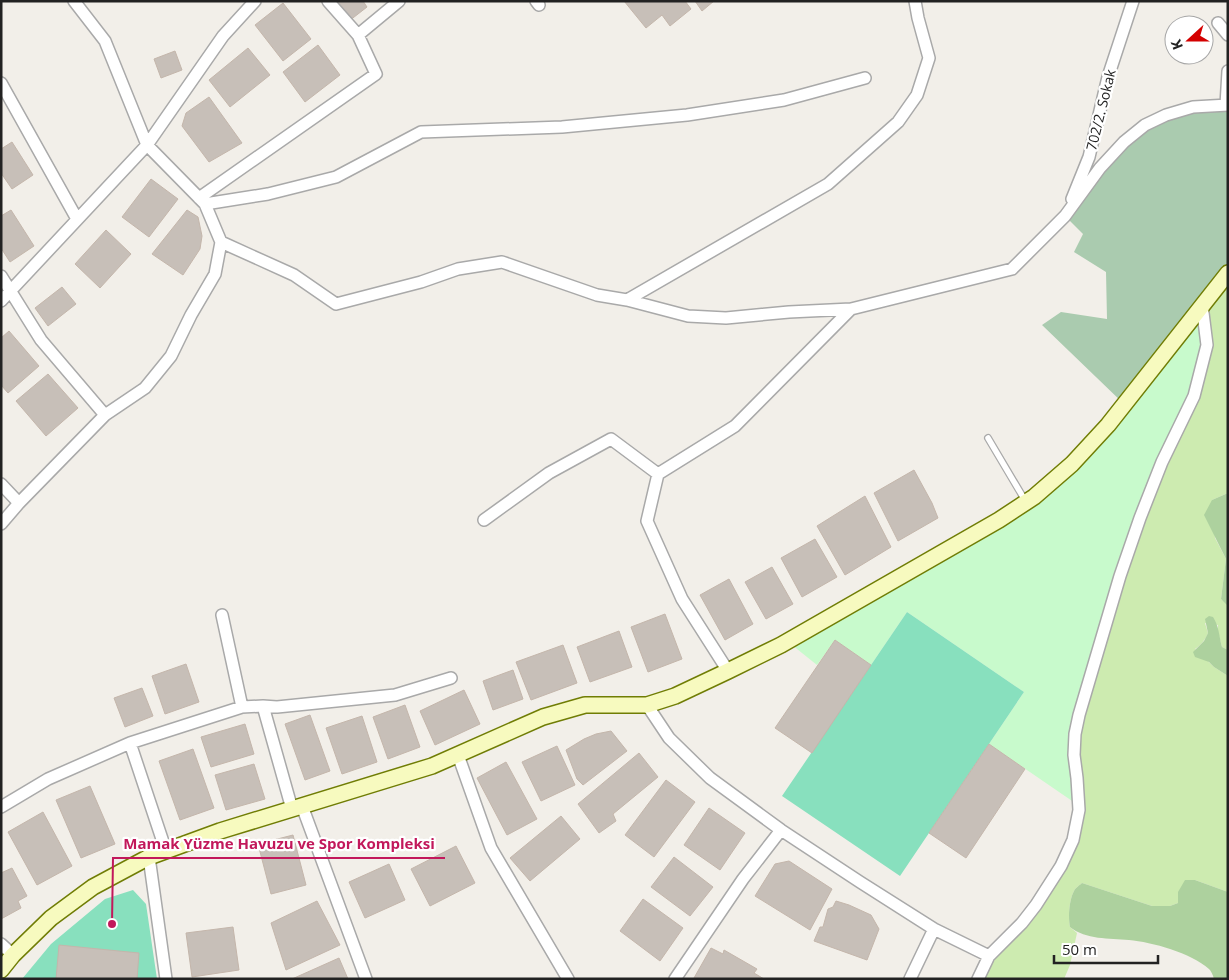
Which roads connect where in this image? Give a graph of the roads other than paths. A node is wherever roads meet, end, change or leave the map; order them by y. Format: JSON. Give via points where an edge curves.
{"nodes":[{"id":1,"x":74,"y":1,"type":"edge"},
{"id":2,"x":254,"y":1,"type":"edge"},
{"id":3,"x":328,"y":1,"type":"edge"},
{"id":4,"x":399,"y":1,"type":"edge"},
{"id":5,"x":915,"y":1,"type":"edge"},
{"id":6,"x":1133,"y":1,"type":"edge"},
{"id":7,"x":1218,"y":23,"type":"dead end"},
{"id":8,"x":358,"y":35,"type":"junction"},
{"id":9,"x":1228,"y":35,"type":"edge"},
{"id":10,"x":1228,"y":71,"type":"edge"},
{"id":11,"x":865,"y":78,"type":"dead end"},
{"id":12,"x":1,"y":83,"type":"edge"},
{"id":13,"x":1227,"y":105,"type":"edge"},
{"id":14,"x":147,"y":145,"type":"junction"},
{"id":15,"x":202,"y":201,"type":"junction"},
{"id":16,"x":1065,"y":216,"type":"junction"},
{"id":17,"x":77,"y":220,"type":"junction"},
{"id":18,"x":221,"y":242,"type":"junction"},
{"id":19,"x":1228,"y":273,"type":"edge"},
{"id":20,"x":1,"y":276,"type":"edge"},
{"id":21,"x":10,"y":291,"type":"junction"},
{"id":22,"x":627,"y":300,"type":"junction"},
{"id":23,"x":1,"y":301,"type":"edge"},
{"id":24,"x":1202,"y":306,"type":"junction"},
{"id":25,"x":851,"y":310,"type":"junction"},
{"id":26,"x":105,"y":415,"type":"junction"},
{"id":27,"x":988,"y":438,"type":"dead end"},
{"id":28,"x":658,"y":474,"type":"junction"},
{"id":29,"x":1,"y":484,"type":"edge"},
{"id":30,"x":1026,"y":502,"type":"junction"},
{"id":31,"x":19,"y":503,"type":"junction"},
{"id":32,"x":484,"y":520,"type":"dead end"},
{"id":33,"x":1,"y":524,"type":"edge"},
{"id":34,"x":222,"y":615,"type":"dead end"},
{"id":35,"x":728,"y":671,"type":"junction"},
{"id":36,"x":452,"y":678,"type":"dead end"},
{"id":37,"x":647,"y":705,"type":"junction"},
{"id":38,"x":262,"y":706,"type":"junction"},
{"id":39,"x":242,"y":707,"type":"junction"},
{"id":40,"x":130,"y":743,"type":"junction"},
{"id":41,"x":458,"y":755,"type":"junction"},
{"id":42,"x":1,"y":808,"type":"edge"},
{"id":43,"x":297,"y":808,"type":"junction"},
{"id":44,"x":780,"y":830,"type":"junction"},
{"id":45,"x":166,"y":851,"type":"junction"},
{"id":46,"x":149,"y":857,"type":"junction"},
{"id":47,"x":934,"y":929,"type":"junction"},
{"id":48,"x":1,"y":944,"type":"edge"},
{"id":49,"x":13,"y":956,"type":"junction"},
{"id":50,"x":989,"y":956,"type":"junction"},
{"id":51,"x":1,"y":970,"type":"edge"},
{"id":52,"x":166,"y":979,"type":"edge"},
{"id":53,"x":366,"y":979,"type":"edge"},
{"id":54,"x":568,"y":979,"type":"edge"},
{"id":55,"x":675,"y":979,"type":"edge"},
{"id":56,"x":910,"y":979,"type":"edge"},
{"id":57,"x":978,"y":979,"type":"edge"}],
"edges":[{"from":1,"to":14,"type":"street","via":[[105,41]]},
{"from":2,"to":14,"type":"street","via":[[223,36]]},
{"from":3,"to":8,"type":"street"},
{"from":4,"to":8,"type":"street"},
{"from":5,"to":22,"type":"street","via":[[929,58],[917,95],[898,122],[828,184]]},
{"from":6,"to":16,"type":"street","name":"702/2. Sokak","via":[[1108,77],[1089,157]]},
{"from":7,"to":9,"type":"street"},
{"from":8,"to":15,"type":"street","via":[[376,74]]},
{"from":10,"to":13,"type":"street"},
{"from":11,"to":15,"type":"street","via":[[784,100],[687,115],[562,127],[421,132],[336,177],[268,194]]},
{"from":12,"to":17,"type":"street"},
{"from":13,"to":16,"type":"street","via":[[1193,108],[1145,125],[1100,168]]},
{"from":14,"to":15,"type":"street"},
{"from":14,"to":17,"type":"street"},
{"from":15,"to":18,"type":"street"},
{"from":16,"to":25,"type":"street","via":[[1012,269]]},
{"from":17,"to":21,"type":"street"},
{"from":18,"to":22,"type":"street","via":[[294,275],[336,304],[458,269],[502,262],[597,295]]},
{"from":18,"to":26,"type":"street","via":[[215,274],[171,356],[145,388]]},
{"from":19,"to":24,"type":"main road"},
{"from":20,"to":21,"type":"street"},
{"from":21,"to":23,"type":"street"},
{"from":21,"to":26,"type":"street","via":[[41,340]]},
{"from":22,"to":25,"type":"street","via":[[688,316],[726,318]]},
{"from":24,"to":30,"type":"main road","via":[[1108,425],[1072,464]]},
{"from":24,"to":50,"type":"street","via":[[1207,345],[1194,396],[1162,462],[1140,518],[1079,715],[1074,748],[1079,810],[1074,840],[1036,905]]},
{"from":25,"to":28,"type":"street","via":[[735,426]]},
{"from":26,"to":31,"type":"street"},
{"from":27,"to":30,"type":"lane"},
{"from":28,"to":32,"type":"street","via":[[611,439],[549,473]]},
{"from":28,"to":35,"type":"street","via":[[647,521],[682,600]]},
{"from":29,"to":31,"type":"street"},
{"from":30,"to":35,"type":"main road","via":[[781,645]]},
{"from":31,"to":33,"type":"street"},
{"from":34,"to":39,"type":"street"},
{"from":35,"to":37,"type":"main road","via":[[675,696]]},
{"from":36,"to":38,"type":"street","via":[[395,695]]},
{"from":37,"to":41,"type":"main road","via":[[585,705],[543,717]]},
{"from":37,"to":44,"type":"street","via":[[669,738],[710,778]]},
{"from":38,"to":39,"type":"street"},
{"from":38,"to":43,"type":"street"},
{"from":39,"to":40,"type":"street"},
{"from":40,"to":42,"type":"street","via":[[48,779]]},
{"from":40,"to":45,"type":"street"},
{"from":41,"to":43,"type":"main road"},
{"from":41,"to":54,"type":"street","via":[[491,848]]},
{"from":43,"to":45,"type":"main road"},
{"from":43,"to":53,"type":"street"},
{"from":44,"to":47,"type":"street"},
{"from":44,"to":55,"type":"street"},
{"from":45,"to":46,"type":"main road"},
{"from":46,"to":49,"type":"main road","via":[[93,887],[51,918]]},
{"from":46,"to":52,"type":"street"},
{"from":47,"to":50,"type":"street"},
{"from":47,"to":56,"type":"street"},
{"from":48,"to":49,"type":"street"},
{"from":49,"to":51,"type":"main road"},
{"from":50,"to":57,"type":"street"}]}
